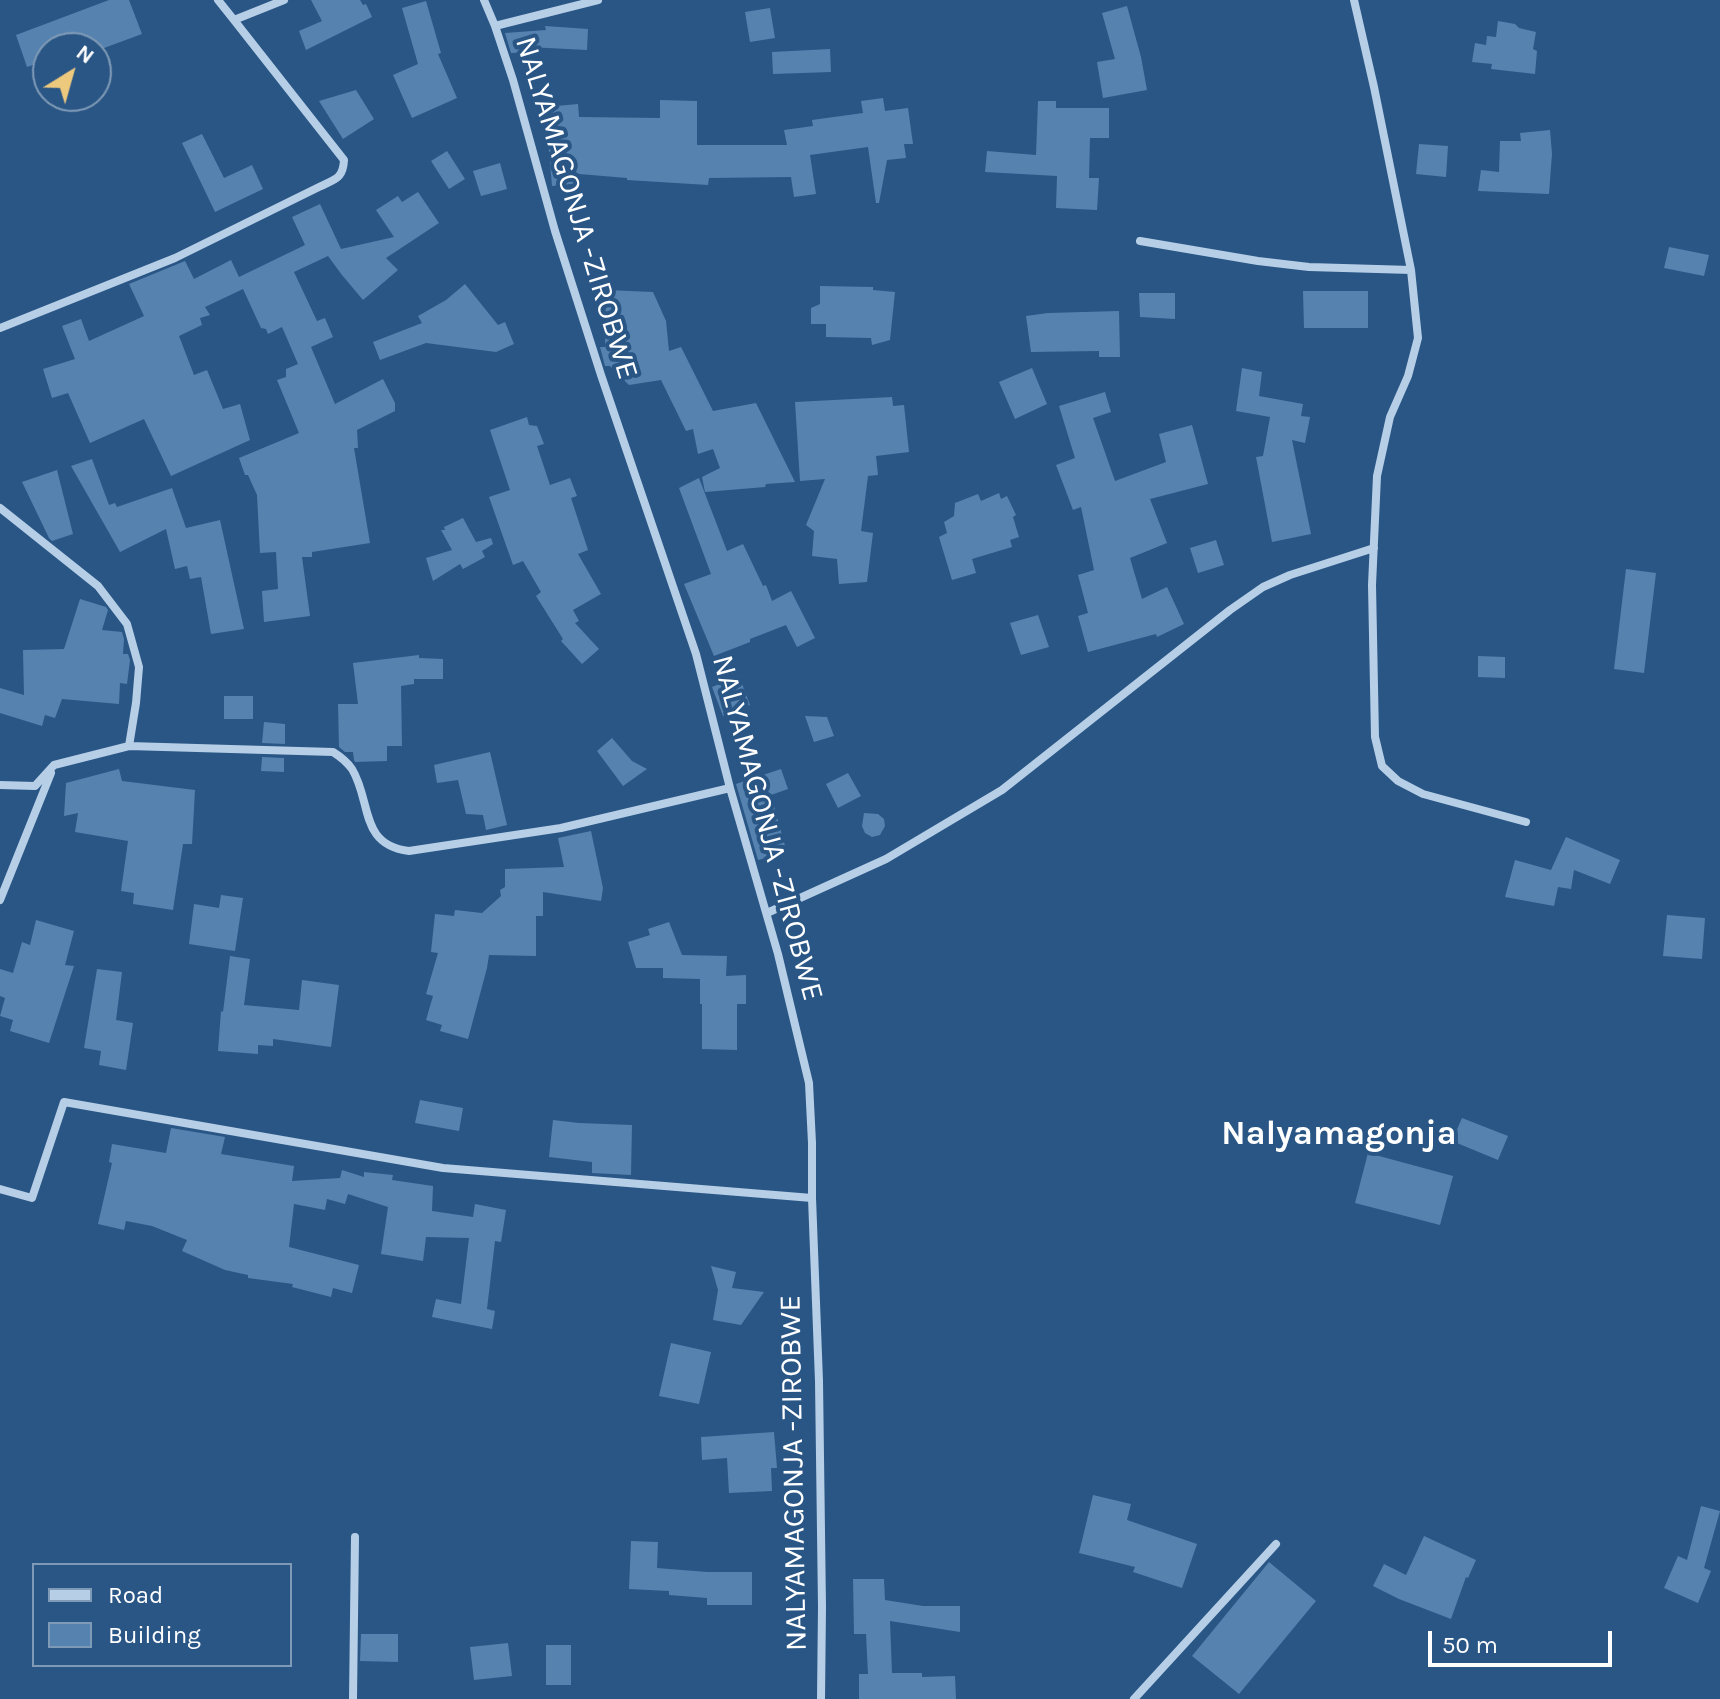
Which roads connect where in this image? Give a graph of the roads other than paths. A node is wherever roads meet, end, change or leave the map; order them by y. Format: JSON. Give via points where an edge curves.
{"nodes":[{"id":1,"x":218,"y":0,"type":"edge"},
{"id":2,"x":284,"y":0,"type":"edge"},
{"id":3,"x":484,"y":0,"type":"edge"},
{"id":4,"x":598,"y":0,"type":"edge"},
{"id":5,"x":1354,"y":0,"type":"edge"},
{"id":6,"x":234,"y":20,"type":"junction"},
{"id":7,"x":495,"y":26,"type":"junction"},
{"id":8,"x":1140,"y":241,"type":"dead end"},
{"id":9,"x":1411,"y":270,"type":"junction"},
{"id":10,"x":0,"y":328,"type":"edge"},
{"id":11,"x":0,"y":508,"type":"edge"},
{"id":12,"x":1374,"y":548,"type":"junction"},
{"id":13,"x":129,"y":746,"type":"junction"},
{"id":14,"x":54,"y":765,"type":"junction"},
{"id":15,"x":0,"y":785,"type":"edge"},
{"id":16,"x":730,"y":788,"type":"junction"},
{"id":17,"x":1526,"y":822,"type":"dead end"},
{"id":18,"x":0,"y":900,"type":"edge"},
{"id":19,"x":767,"y":913,"type":"junction"},
{"id":20,"x":0,"y":1189,"type":"edge"},
{"id":21,"x":812,"y":1198,"type":"junction"},
{"id":22,"x":355,"y":1537,"type":"dead end"},
{"id":23,"x":1276,"y":1544,"type":"dead end"},
{"id":24,"x":353,"y":1699,"type":"edge"},
{"id":25,"x":821,"y":1699,"type":"edge"},
{"id":26,"x":1134,"y":1699,"type":"edge"}],
"edges":[{"from":1,"to":6,"type":"street"},
{"from":2,"to":6,"type":"street"},
{"from":3,"to":7,"type":"street","name":"NALYAMAGONJA -ZIROBWE"},
{"from":4,"to":7,"type":"street"},
{"from":5,"to":9,"type":"street"},
{"from":6,"to":10,"type":"street","via":[[344,160],[343,171],[175,258]]},
{"from":7,"to":16,"type":"street","name":"NALYAMAGONJA -ZIROBWE","via":[[601,375],[696,654]]},
{"from":8,"to":9,"type":"street","via":[[1309,267]]},
{"from":9,"to":12,"type":"street","via":[[1418,338],[1390,417],[1377,476]]},
{"from":11,"to":13,"type":"street","via":[[98,586],[127,624],[139,667]]},
{"from":12,"to":17,"type":"street","via":[[1375,737],[1382,766],[1423,794]]},
{"from":12,"to":19,"type":"street","via":[[1263,587],[1002,790],[886,859]]},
{"from":13,"to":14,"type":"street"},
{"from":13,"to":16,"type":"street","via":[[333,752],[354,772],[377,838],[409,851],[561,828]]},
{"from":14,"to":15,"type":"street","via":[[35,786]]},
{"from":14,"to":18,"type":"street"},
{"from":16,"to":19,"type":"street","name":"NALYAMAGONJA -ZIROBWE"},
{"from":19,"to":21,"type":"street","name":"NALYAMAGONJA -ZIROBWE","via":[[809,1083]]},
{"from":20,"to":21,"type":"street","via":[[32,1198],[64,1102],[443,1168]]},
{"from":21,"to":25,"type":"street","name":"NALYAMAGONJA -ZIROBWE"},
{"from":22,"to":24,"type":"street"},
{"from":23,"to":26,"type":"street"}]}
